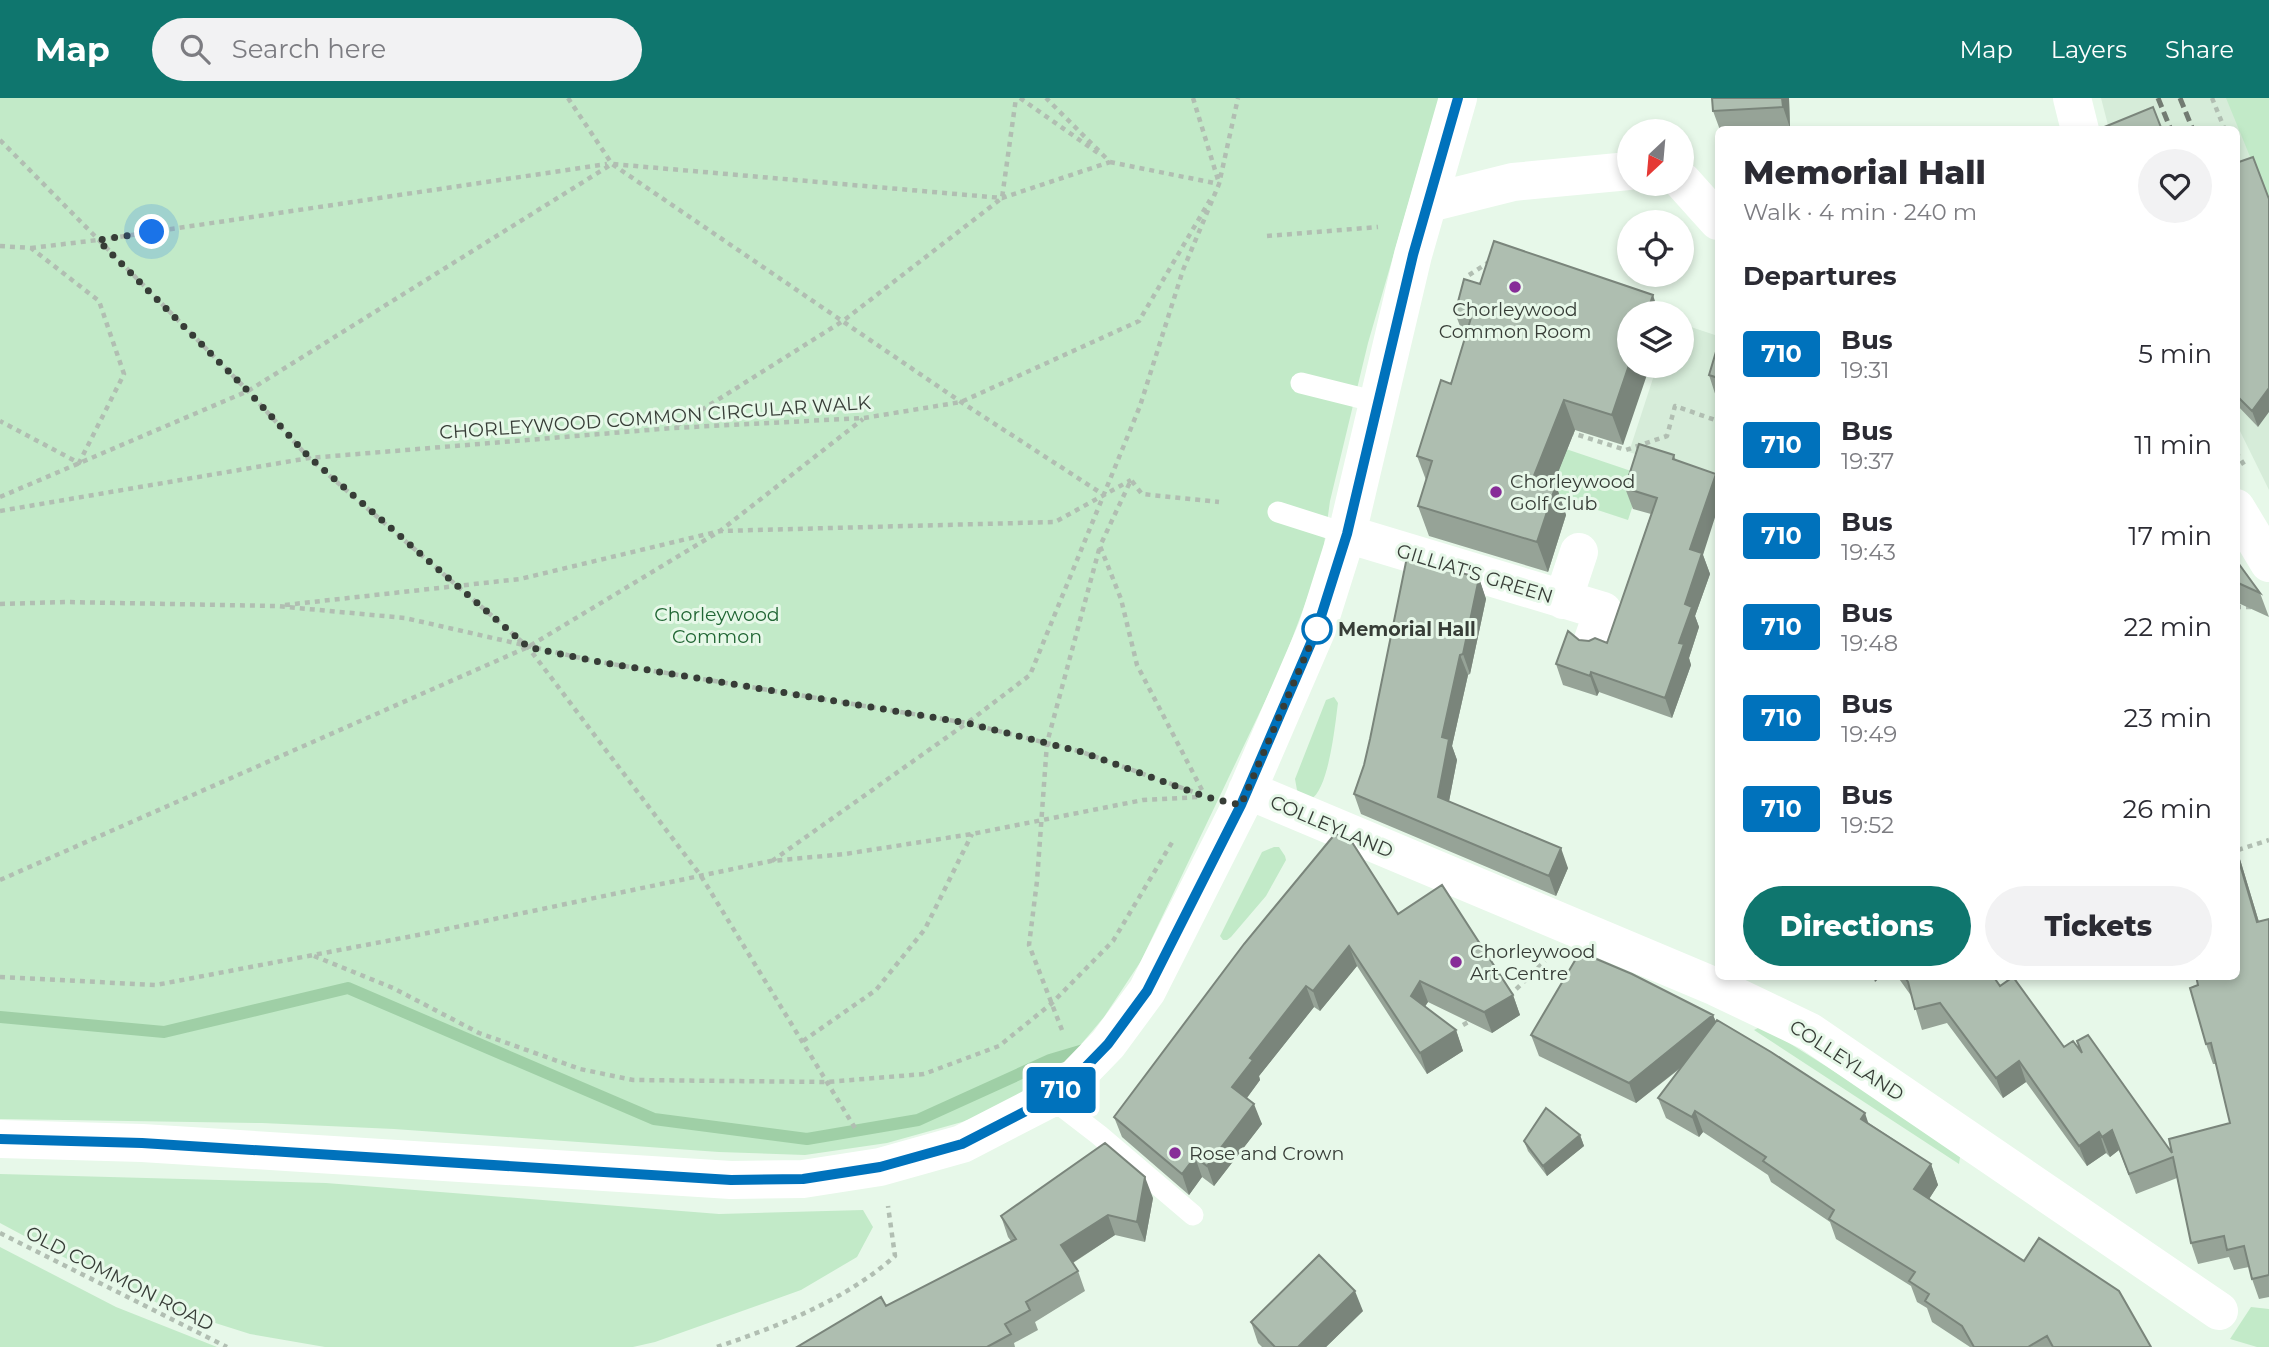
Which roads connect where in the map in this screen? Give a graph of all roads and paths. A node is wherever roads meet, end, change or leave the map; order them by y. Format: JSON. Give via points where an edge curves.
{"nodes":[{"id":1,"x":568,"y":98,"type":"edge"},
{"id":2,"x":1018,"y":98,"type":"edge"},
{"id":3,"x":1046,"y":98,"type":"edge"},
{"id":4,"x":1193,"y":98,"type":"edge"},
{"id":5,"x":1238,"y":98,"type":"edge"},
{"id":6,"x":1458,"y":98,"type":"edge"},
{"id":7,"x":2072,"y":98,"type":"edge"},
{"id":8,"x":2212,"y":98,"type":"edge"},
{"id":9,"x":2079,"y":126,"type":"edge"},
{"id":10,"x":2223,"y":126,"type":"edge"},
{"id":11,"x":0,"y":140,"type":"edge"},
{"id":12,"x":1110,"y":162,"type":"junction"},
{"id":13,"x":612,"y":164,"type":"junction"},
{"id":14,"x":2240,"y":165,"type":"edge"},
{"id":15,"x":2242,"y":169,"type":"edge"},
{"id":16,"x":1617,"y":172,"type":"edge"},
{"id":17,"x":1219,"y":184,"type":"junction"},
{"id":18,"x":1694,"y":194,"type":"edge"},
{"id":19,"x":1002,"y":198,"type":"junction"},
{"id":20,"x":1425,"y":213,"type":"junction"},
{"id":21,"x":1715,"y":218,"type":"edge"},
{"id":22,"x":1267,"y":236,"type":"dead end"},
{"id":23,"x":98,"y":240,"type":"junction"},
{"id":24,"x":0,"y":246,"type":"edge"},
{"id":25,"x":31,"y":248,"type":"junction"},
{"id":26,"x":1492,"y":260,"type":"edge"},
{"id":27,"x":1469,"y":275,"type":"dead end"},
{"id":28,"x":843,"y":321,"type":"junction"},
{"id":29,"x":1301,"y":383,"type":"dead end"},
{"id":30,"x":248,"y":391,"type":"junction"},
{"id":31,"x":961,"y":402,"type":"junction"},
{"id":32,"x":1377,"y":402,"type":"junction"},
{"id":33,"x":864,"y":418,"type":"junction"},
{"id":34,"x":1715,"y":420,"type":"edge"},
{"id":35,"x":0,"y":422,"type":"edge"},
{"id":36,"x":673,"y":428,"type":"junction"},
{"id":37,"x":1559,"y":429,"type":"edge"},
{"id":38,"x":309,"y":457,"type":"junction"},
{"id":39,"x":79,"y":463,"type":"junction"},
{"id":40,"x":1131,"y":480,"type":"junction"},
{"id":41,"x":1104,"y":495,"type":"junction"},
{"id":42,"x":0,"y":497,"type":"edge"},
{"id":43,"x":1219,"y":502,"type":"dead end"},
{"id":44,"x":0,"y":511,"type":"edge"},
{"id":45,"x":1278,"y":512,"type":"dead end"},
{"id":46,"x":2240,"y":515,"type":"edge"},
{"id":47,"x":720,"y":531,"type":"junction"},
{"id":48,"x":1347,"y":534,"type":"junction"},
{"id":49,"x":1100,"y":546,"type":"junction"},
{"id":50,"x":1579,"y":552,"type":"dead end"},
{"id":51,"x":2269,"y":563,"type":"edge"},
{"id":52,"x":457,"y":585,"type":"junction"},
{"id":53,"x":1563,"y":600,"type":"junction"},
{"id":54,"x":0,"y":604,"type":"edge"},
{"id":55,"x":276,"y":606,"type":"junction"},
{"id":56,"x":2240,"y":607,"type":"edge"},
{"id":57,"x":2258,"y":607,"type":"edge"},
{"id":58,"x":1598,"y":626,"type":"dead end"},
{"id":59,"x":528,"y":647,"type":"junction"},
{"id":60,"x":967,"y":723,"type":"junction"},
{"id":61,"x":1047,"y":743,"type":"junction"},
{"id":62,"x":1247,"y":790,"type":"junction"},
{"id":63,"x":1206,"y":797,"type":"junction"},
{"id":64,"x":1198,"y":807,"type":"dead end"},
{"id":65,"x":1042,"y":820,"type":"junction"},
{"id":66,"x":972,"y":834,"type":"junction"},
{"id":67,"x":1176,"y":837,"type":"dead end"},
{"id":68,"x":2269,"y":840,"type":"edge"},
{"id":69,"x":2240,"y":849,"type":"edge"},
{"id":70,"x":771,"y":862,"type":"junction"},
{"id":71,"x":701,"y":876,"type":"junction"},
{"id":72,"x":0,"y":880,"type":"edge"},
{"id":73,"x":1567,"y":924,"type":"junction"},
{"id":74,"x":314,"y":956,"type":"junction"},
{"id":75,"x":0,"y":977,"type":"edge"},
{"id":76,"x":1717,"y":981,"type":"edge"},
{"id":77,"x":1508,"y":998,"type":"edge"},
{"id":78,"x":1051,"y":1004,"type":"junction"},
{"id":79,"x":1474,"y":1018,"type":"edge"},
{"id":80,"x":1463,"y":1025,"type":"edge"},
{"id":81,"x":803,"y":1041,"type":"junction"},
{"id":82,"x":827,"y":1082,"type":"junction"},
{"id":83,"x":1063,"y":1088,"type":"junction"},
{"id":84,"x":0,"y":1139,"type":"edge"},
{"id":85,"x":880,"y":1167,"type":"junction"},
{"id":86,"x":1193,"y":1215,"type":"dead end"},
{"id":87,"x":0,"y":1233,"type":"edge"},
{"id":88,"x":2219,"y":1311,"type":"dead end"},
{"id":89,"x":227,"y":1347,"type":"edge"},
{"id":90,"x":717,"y":1347,"type":"edge"}],
"edges":[{"from":1,"to":13,"type":"path"},
{"from":2,"to":12,"type":"path"},
{"from":2,"to":19,"type":"path"},
{"from":3,"to":12,"type":"path"},
{"from":4,"to":17,"type":"path"},
{"from":5,"to":17,"type":"path"},
{"from":6,"to":20,"type":"street"},
{"from":7,"to":9,"type":"street"},
{"from":8,"to":10,"type":"path"},
{"from":11,"to":23,"type":"path"},
{"from":12,"to":17,"type":"path"},
{"from":12,"to":19,"type":"path"},
{"from":13,"to":19,"type":"path"},
{"from":13,"to":23,"type":"path"},
{"from":13,"to":28,"type":"path"},
{"from":13,"to":30,"type":"path"},
{"from":14,"to":15,"type":"path"},
{"from":16,"to":20,"type":"street","via":[[1513,182]]},
{"from":17,"to":31,"type":"path","name":"CHORLEYWOOD COMMON CIRCULAR WALK","via":[[1139,321]]},
{"from":17,"to":41,"type":"path","via":[[1183,270],[1140,406]]},
{"from":18,"to":21,"type":"street"},
{"from":19,"to":28,"type":"path"},
{"from":20,"to":22,"type":"path"},
{"from":20,"to":32,"type":"street"},
{"from":23,"to":25,"type":"path"},
{"from":23,"to":30,"type":"path"},
{"from":24,"to":25,"type":"path"},
{"from":25,"to":39,"type":"path","via":[[99,301],[124,374]]},
{"from":26,"to":27,"type":"path"},
{"from":28,"to":31,"type":"path"},
{"from":28,"to":36,"type":"path"},
{"from":29,"to":32,"type":"lane"},
{"from":30,"to":38,"type":"path"},
{"from":30,"to":39,"type":"path"},
{"from":31,"to":33,"type":"path","name":"CHORLEYWOOD COMMON CIRCULAR WALK"},
{"from":31,"to":41,"type":"path"},
{"from":32,"to":48,"type":"street"},
{"from":33,"to":36,"type":"path","name":"CHORLEYWOOD COMMON CIRCULAR WALK"},
{"from":33,"to":47,"type":"path"},
{"from":34,"to":37,"type":"path","via":[[1675,406],[1667,436],[1626,450]]},
{"from":35,"to":39,"type":"path"},
{"from":36,"to":38,"type":"path","name":"CHORLEYWOOD COMMON CIRCULAR WALK"},
{"from":38,"to":44,"type":"path","name":"CHORLEYWOOD COMMON CIRCULAR WALK"},
{"from":38,"to":52,"type":"path"},
{"from":39,"to":42,"type":"path"},
{"from":40,"to":41,"type":"path"},
{"from":40,"to":43,"type":"path","via":[[1142,494]]},
{"from":40,"to":49,"type":"path"},
{"from":41,"to":47,"type":"path","via":[[1055,522]]},
{"from":41,"to":60,"type":"path","via":[[1030,675]]},
{"from":45,"to":48,"type":"lane"},
{"from":46,"to":51,"type":"street"},
{"from":47,"to":52,"type":"path","via":[[520,579]]},
{"from":47,"to":59,"type":"path"},
{"from":48,"to":53,"type":"street","name":"GILLIAT'S GREEN"},
{"from":48,"to":62,"type":"street","via":[[1317,629]]},
{"from":49,"to":61,"type":"path"},
{"from":49,"to":63,"type":"path","via":[[1121,599],[1137,665]]},
{"from":50,"to":53,"type":"street"},
{"from":52,"to":55,"type":"path"},
{"from":52,"to":59,"type":"path"},
{"from":53,"to":58,"type":"street","name":"GILLIAT'S GREEN"},
{"from":54,"to":55,"type":"path"},
{"from":55,"to":59,"type":"path","via":[[405,618]]},
{"from":56,"to":57,"type":"path"},
{"from":59,"to":60,"type":"path"},
{"from":59,"to":71,"type":"path"},
{"from":59,"to":72,"type":"path"},
{"from":60,"to":61,"type":"path"},
{"from":60,"to":70,"type":"path"},
{"from":61,"to":63,"type":"path"},
{"from":61,"to":65,"type":"path"},
{"from":62,"to":73,"type":"street","name":"COLLEYLAND"},
{"from":62,"to":83,"type":"street","via":[[1147,991],[1108,1044]]},
{"from":63,"to":64,"type":"path"},
{"from":63,"to":65,"type":"path","via":[[1143,800]]},
{"from":65,"to":66,"type":"path"},
{"from":65,"to":78,"type":"path","via":[[1029,945]]},
{"from":66,"to":70,"type":"path"},
{"from":66,"to":81,"type":"path","via":[[925,929],[877,990]]},
{"from":67,"to":78,"type":"path","via":[[1113,941]]},
{"from":68,"to":69,"type":"path"},
{"from":70,"to":71,"type":"path"},
{"from":71,"to":74,"type":"path"},
{"from":71,"to":81,"type":"path"},
{"from":73,"to":76,"type":"street","name":"COLLEYLAND"},
{"from":73,"to":77,"type":"path","via":[[1550,955]]},
{"from":74,"to":75,"type":"path","via":[[156,985]]},
{"from":74,"to":82,"type":"path","via":[[393,988],[479,1033],[580,1069],[633,1080]]},
{"from":76,"to":88,"type":"street","name":"COLLEYLAND","via":[[1810,1032]]},
{"from":78,"to":82,"type":"path","via":[[999,1046],[924,1074]]},
{"from":78,"to":83,"type":"path","via":[[1072,1053]]},
{"from":79,"to":80,"type":"path"},
{"from":81,"to":82,"type":"path"},
{"from":82,"to":85,"type":"path"},
{"from":83,"to":85,"type":"street","via":[[962,1144]]},
{"from":83,"to":86,"type":"lane","via":[[1100,1135]]},
{"from":84,"to":85,"type":"street","via":[[142,1143],[731,1180],[803,1179]]},
{"from":85,"to":90,"type":"path","via":[[895,1256],[829,1301]]},
{"from":87,"to":89,"type":"path","name":"OLD COMMON ROAD"}]}
